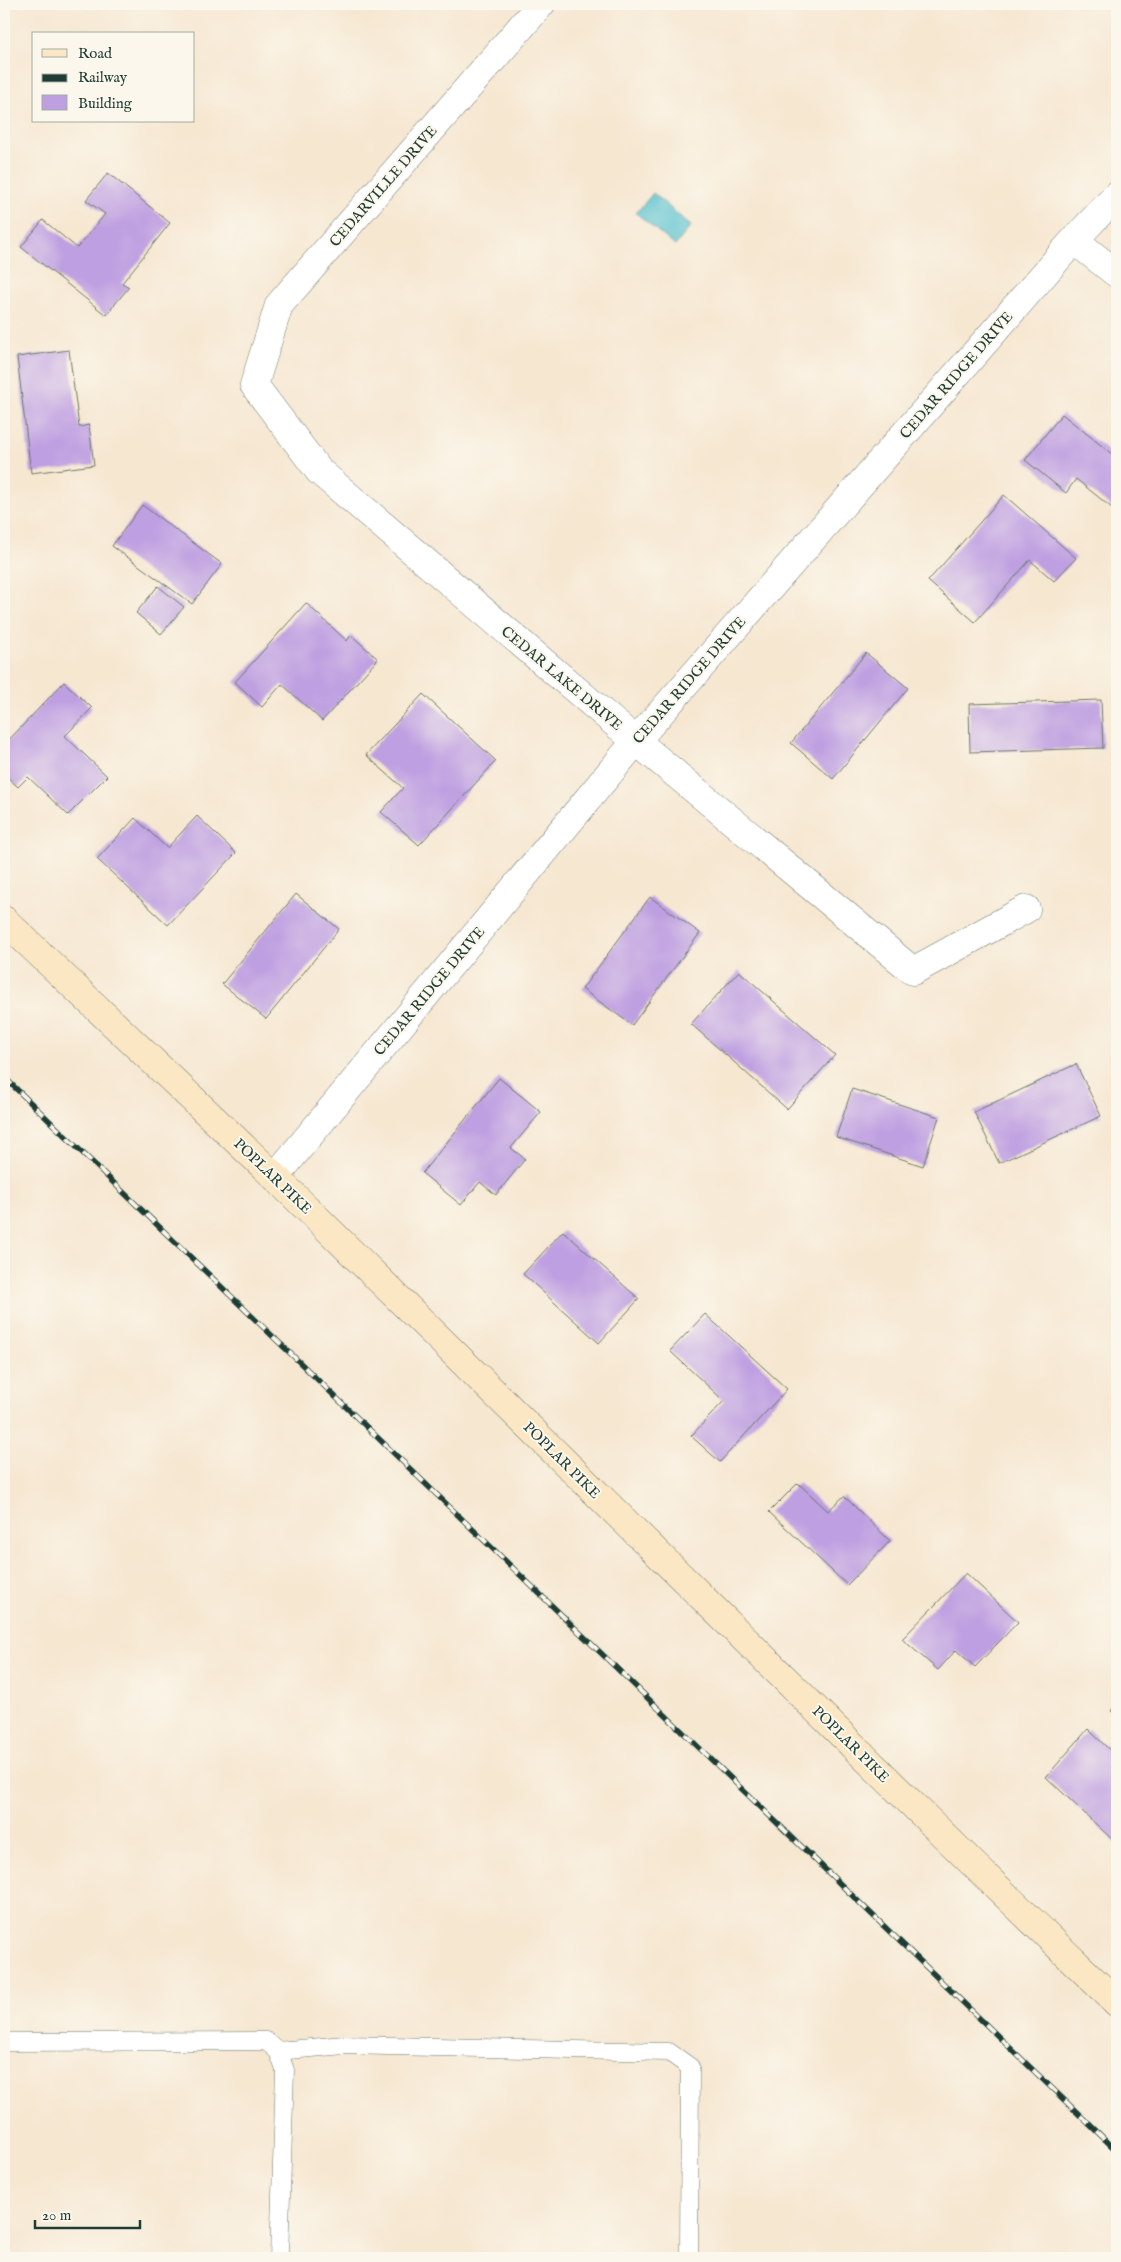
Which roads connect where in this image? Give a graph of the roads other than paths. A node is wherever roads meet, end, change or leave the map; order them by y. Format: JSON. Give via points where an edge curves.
{"nodes":[{"id":1,"x":541,"y":4,"type":"edge"},
{"id":2,"x":1117,"y":195,"type":"edge"},
{"id":3,"x":1074,"y":240,"type":"junction"},
{"id":4,"x":1117,"y":274,"type":"edge"},
{"id":5,"x":254,"y":386,"type":"joint"},
{"id":6,"x":636,"y":741,"type":"junction"},
{"id":7,"x":1026,"y":909,"type":"dead end"},
{"id":8,"x":4,"y":920,"type":"edge"},
{"id":9,"x":275,"y":1177,"type":"junction"},
{"id":10,"x":1117,"y":2003,"type":"edge"},
{"id":11,"x":4,"y":2042,"type":"edge"},
{"id":12,"x":278,"y":2051,"type":"junction"},
{"id":13,"x":279,"y":2258,"type":"edge"},
{"id":14,"x":690,"y":2258,"type":"edge"}],
"edges":[{"from":1,"to":5,"type":"street","name":"CEDARVILLE DRIVE","via":[[279,305]]},
{"from":2,"to":3,"type":"street","name":"CEDAR RIDGE DRIVE"},
{"from":3,"to":4,"type":"street"},
{"from":3,"to":6,"type":"street","name":"CEDAR RIDGE DRIVE"},
{"from":5,"to":6,"type":"street","name":"CEDAR LAKE DRIVE","via":[[319,471]]},
{"from":6,"to":7,"type":"street","name":"CEDAR LAKE DRIVE","via":[[913,971]]},
{"from":6,"to":9,"type":"street","name":"CEDAR RIDGE DRIVE"},
{"from":8,"to":9,"type":"main road","name":"POPLAR PIKE"},
{"from":9,"to":10,"type":"main road","name":"POPLAR PIKE"},
{"from":11,"to":12,"type":"lane","via":[[266,2041]]},
{"from":12,"to":13,"type":"lane","via":[[285,2070]]},
{"from":12,"to":14,"type":"lane","via":[[344,2045],[669,2052],[690,2067]]}]}
